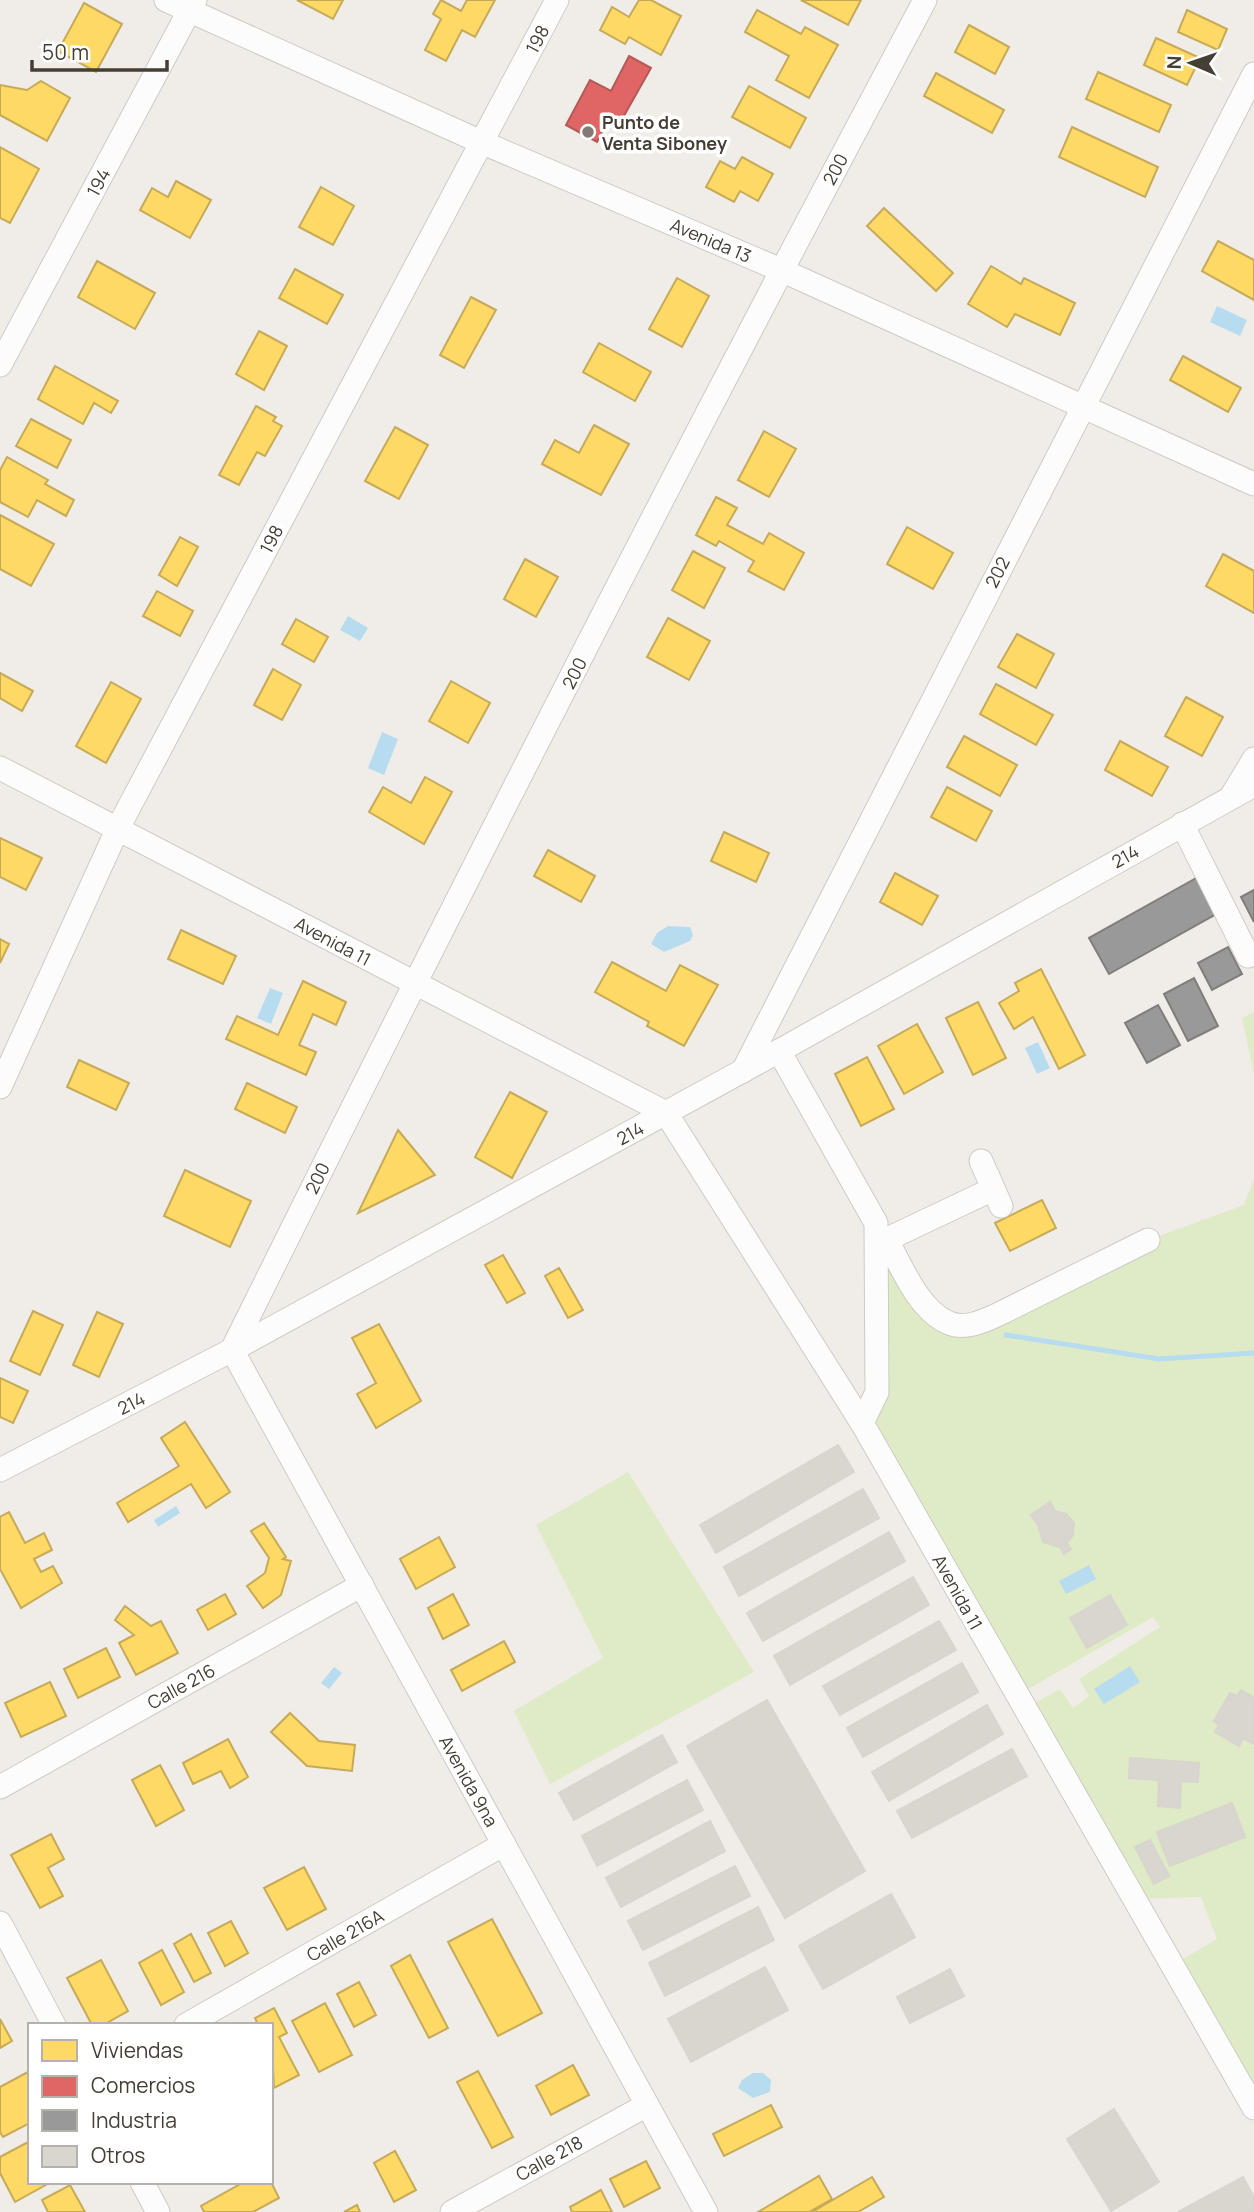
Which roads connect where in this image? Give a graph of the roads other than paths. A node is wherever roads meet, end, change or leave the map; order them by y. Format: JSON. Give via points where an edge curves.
{"nodes":[{"id":1,"x":166,"y":0,"type":"edge"},
{"id":2,"x":557,"y":0,"type":"edge"},
{"id":3,"x":925,"y":0,"type":"edge"},
{"id":4,"x":192,"y":5,"type":"edge"},
{"id":5,"x":1254,"y":74,"type":"edge"},
{"id":6,"x":481,"y":142,"type":"junction"},
{"id":7,"x":781,"y":270,"type":"junction"},
{"id":8,"x":0,"y":365,"type":"edge"},
{"id":9,"x":1081,"y":408,"type":"junction"},
{"id":10,"x":1254,"y":484,"type":"edge"},
{"id":11,"x":1254,"y":759,"type":"edge"},
{"id":12,"x":0,"y":768,"type":"edge"},
{"id":13,"x":1254,"y":785,"type":"edge"},
{"id":14,"x":1254,"y":792,"type":"edge"},
{"id":15,"x":1231,"y":797,"type":"junction"},
{"id":16,"x":1182,"y":824,"type":"junction"},
{"id":17,"x":118,"y":828,"type":"junction"},
{"id":18,"x":1248,"y":956,"type":"dead end"},
{"id":19,"x":414,"y":983,"type":"junction"},
{"id":20,"x":779,"y":1051,"type":"junction"},
{"id":21,"x":743,"y":1071,"type":"junction"},
{"id":22,"x":0,"y":1087,"type":"edge"},
{"id":23,"x":666,"y":1113,"type":"junction"},
{"id":24,"x":981,"y":1161,"type":"dead end"},
{"id":25,"x":1148,"y":1241,"type":"dead end"},
{"id":26,"x":882,"y":1242,"type":"junction"},
{"id":27,"x":232,"y":1350,"type":"junction"},
{"id":28,"x":862,"y":1423,"type":"junction"},
{"id":29,"x":0,"y":1471,"type":"edge"},
{"id":30,"x":362,"y":1585,"type":"junction"},
{"id":31,"x":0,"y":1787,"type":"edge"},
{"id":32,"x":504,"y":1844,"type":"junction"},
{"id":33,"x":0,"y":1923,"type":"edge"},
{"id":34,"x":53,"y":2023,"type":"edge"},
{"id":35,"x":190,"y":2023,"type":"edge"},
{"id":36,"x":647,"y":2105,"type":"junction"},
{"id":37,"x":1254,"y":2108,"type":"edge"},
{"id":38,"x":143,"y":2184,"type":"edge"},
{"id":39,"x":158,"y":2212,"type":"edge"},
{"id":40,"x":452,"y":2212,"type":"edge"},
{"id":41,"x":706,"y":2212,"type":"edge"}],
"edges":[{"from":1,"to":4,"type":"street","name":"Avenida 13"},
{"from":2,"to":6,"type":"street","name":"198"},
{"from":3,"to":7,"type":"street","name":"200"},
{"from":4,"to":6,"type":"street","name":"Avenida 13"},
{"from":4,"to":8,"type":"street","name":"194"},
{"from":5,"to":9,"type":"street","name":"202"},
{"from":6,"to":7,"type":"street","name":"Avenida 13"},
{"from":6,"to":17,"type":"street","name":"198"},
{"from":7,"to":9,"type":"street","name":"Avenida 13"},
{"from":7,"to":19,"type":"street","name":"200"},
{"from":9,"to":10,"type":"street","name":"Avenida 13"},
{"from":9,"to":21,"type":"street","name":"202"},
{"from":11,"to":15,"type":"street"},
{"from":12,"to":17,"type":"street","name":"Avenida 11"},
{"from":13,"to":15,"type":"street","name":"214"},
{"from":14,"to":15,"type":"street"},
{"from":15,"to":16,"type":"street","name":"214"},
{"from":16,"to":18,"type":"street"},
{"from":16,"to":20,"type":"street","name":"214"},
{"from":17,"to":19,"type":"street","name":"Avenida 11"},
{"from":17,"to":22,"type":"street","name":"198"},
{"from":19,"to":23,"type":"street","name":"Avenida 11"},
{"from":19,"to":27,"type":"street","name":"200"},
{"from":20,"to":21,"type":"street","name":"214"},
{"from":20,"to":26,"type":"street","via":[[876,1223]]},
{"from":21,"to":23,"type":"street","name":"214"},
{"from":23,"to":27,"type":"street","name":"214"},
{"from":23,"to":28,"type":"street","name":"Avenida 11"},
{"from":24,"to":26,"type":"street","via":[[997,1198]]},
{"from":25,"to":26,"type":"street","via":[[997,1315],[960,1325],[949,1323],[921,1298]]},
{"from":26,"to":28,"type":"street","via":[[877,1392]]},
{"from":27,"to":29,"type":"street","name":"214"},
{"from":27,"to":30,"type":"street","name":"Avenida 9na"},
{"from":28,"to":37,"type":"street","name":"Avenida 11"},
{"from":30,"to":31,"type":"street","name":"Calle 216"},
{"from":30,"to":32,"type":"street","name":"Avenida 9na"},
{"from":32,"to":35,"type":"street","name":"Calle 216A"},
{"from":32,"to":36,"type":"street","name":"Avenida 9na"},
{"from":33,"to":34,"type":"street"},
{"from":36,"to":40,"type":"street","name":"Calle 218"},
{"from":36,"to":41,"type":"street","name":"Avenida 9na"},
{"from":38,"to":39,"type":"street"}]}
